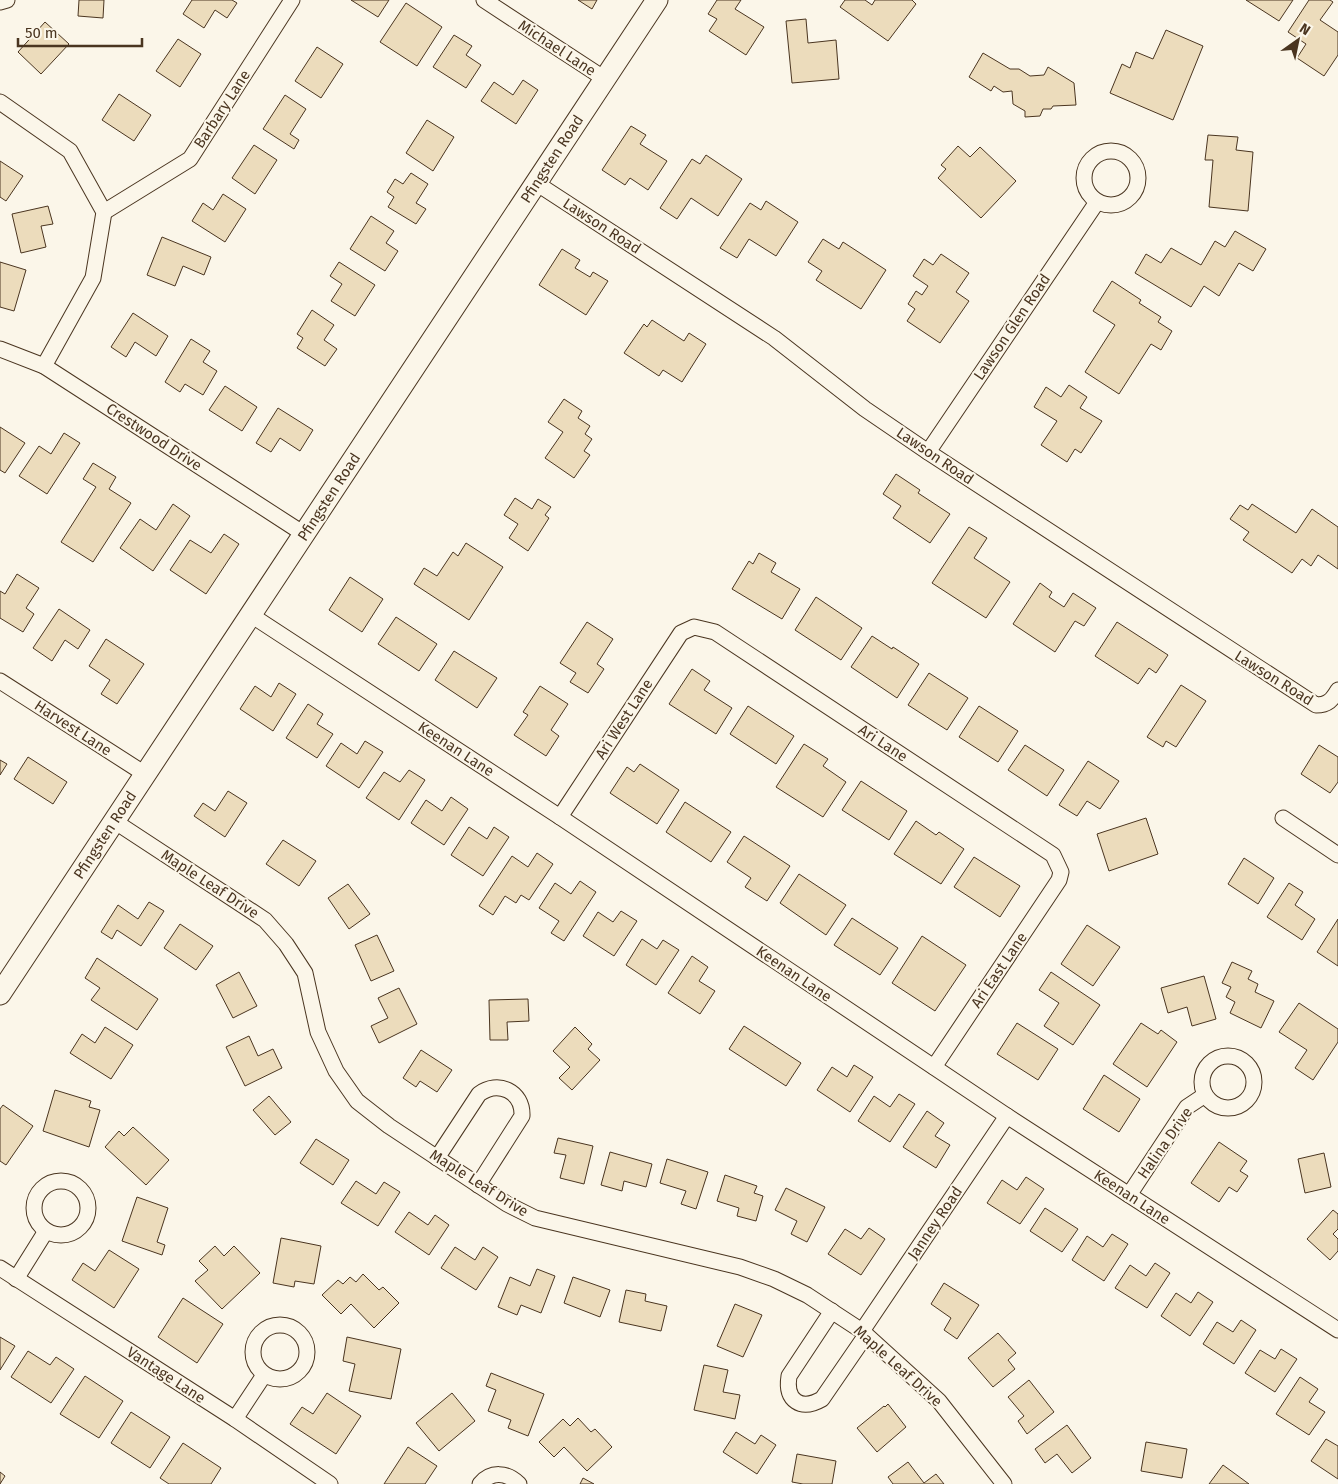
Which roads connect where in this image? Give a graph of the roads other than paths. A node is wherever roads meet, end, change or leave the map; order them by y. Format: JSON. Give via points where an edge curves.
{"nodes":[{"id":1,"x":7,"y":0,"type":"edge"},
{"id":2,"x":292,"y":0,"type":"edge"},
{"id":3,"x":484,"y":0,"type":"edge"},
{"id":4,"x":657,"y":0,"type":"edge"},
{"id":5,"x":0,"y":2,"type":"edge"},
{"id":6,"x":605,"y":79,"type":"junction"},
{"id":7,"x":0,"y":102,"type":"edge"},
{"id":8,"x":536,"y":184,"type":"junction"},
{"id":9,"x":1097,"y":202,"type":"dead end"},
{"id":10,"x":104,"y":212,"type":"junction"},
{"id":11,"x":0,"y":349,"type":"edge"},
{"id":12,"x":44,"y":366,"type":"junction"},
{"id":13,"x":928,"y":452,"type":"junction"},
{"id":14,"x":304,"y":534,"type":"junction"},
{"id":15,"x":251,"y":615,"type":"junction"},
{"id":16,"x":694,"y":627,"type":"joint"},
{"id":17,"x":0,"y":681,"type":"edge"},
{"id":18,"x":1338,"y":690,"type":"edge"},
{"id":19,"x":145,"y":774,"type":"junction"},
{"id":20,"x":560,"y":817,"type":"junction"},
{"id":21,"x":1283,"y":818,"type":"dead end"},
{"id":22,"x":114,"y":821,"type":"junction"},
{"id":23,"x":1338,"y":856,"type":"edge"},
{"id":24,"x":1061,"y":872,"type":"joint"},
{"id":25,"x":0,"y":994,"type":"edge"},
{"id":26,"x":934,"y":1067,"type":"junction"},
{"id":27,"x":1205,"y":1095,"type":"dead end"},
{"id":28,"x":1007,"y":1116,"type":"junction"},
{"id":29,"x":437,"y":1158,"type":"junction"},
{"id":30,"x":478,"y":1185,"type":"junction"},
{"id":31,"x":1129,"y":1195,"type":"junction"},
{"id":32,"x":46,"y":1231,"type":"dead end"},
{"id":33,"x":0,"y":1268,"type":"edge"},
{"id":34,"x":16,"y":1279,"type":"junction"},
{"id":35,"x":832,"y":1311,"type":"junction"},
{"id":36,"x":1338,"y":1330,"type":"edge"},
{"id":37,"x":864,"y":1333,"type":"junction"},
{"id":38,"x":264,"y":1375,"type":"dead end"},
{"id":39,"x":235,"y":1420,"type":"junction"},
{"id":40,"x":330,"y":1484,"type":"edge"},
{"id":41,"x":480,"y":1484,"type":"edge"},
{"id":42,"x":519,"y":1484,"type":"edge"},
{"id":43,"x":1004,"y":1484,"type":"edge"}],
"edges":[{"from":1,"to":5,"type":"street"},
{"from":2,"to":10,"type":"street","name":"Barbary Lane","via":[[190,158]]},
{"from":3,"to":6,"type":"street","name":"Michael Lane"},
{"from":4,"to":6,"type":"main road","name":"Pfingsten Road"},
{"from":6,"to":8,"type":"main road","name":"Pfingsten Road"},
{"from":7,"to":10,"type":"street","via":[[70,151]]},
{"from":8,"to":13,"type":"street","name":"Lawson Road","via":[[774,338]]},
{"from":8,"to":14,"type":"main road","name":"Pfingsten Road"},
{"from":9,"to":13,"type":"street","name":"Lawson Glen Road"},
{"from":10,"to":12,"type":"street","via":[[93,278]]},
{"from":11,"to":12,"type":"street","name":"Crestwood Drive"},
{"from":12,"to":14,"type":"street","name":"Crestwood Drive"},
{"from":13,"to":18,"type":"street","name":"Lawson Road","via":[[1316,705],[1331,701]]},
{"from":14,"to":15,"type":"main road","name":"Pfingsten Road"},
{"from":15,"to":19,"type":"main road","name":"Pfingsten Road"},
{"from":15,"to":20,"type":"street","name":"Keenan Lane"},
{"from":16,"to":20,"type":"street","name":"Ari West Lane","via":[[681,633]]},
{"from":16,"to":24,"type":"street","name":"Ari Lane","via":[[715,632],[1053,855]]},
{"from":17,"to":19,"type":"street","name":"Harvest Lane"},
{"from":19,"to":22,"type":"main road","name":"Pfingsten Road"},
{"from":20,"to":26,"type":"street","name":"Keenan Lane"},
{"from":21,"to":23,"type":"street"},
{"from":22,"to":25,"type":"main road","name":"Pfingsten Road"},
{"from":22,"to":29,"type":"street","name":"Maple Leaf Drive","via":[[265,920],[305,973],[318,1032],[336,1071],[357,1101]]},
{"from":24,"to":26,"type":"street","name":"Ari East Lane","via":[[1059,880]]},
{"from":26,"to":28,"type":"street","name":"Keenan Lane"},
{"from":27,"to":31,"type":"street","name":"Halina Drive","via":[[1187,1107]]},
{"from":28,"to":31,"type":"street","name":"Keenan Lane"},
{"from":28,"to":37,"type":"street","name":"Janney Road"},
{"from":29,"to":30,"type":"street","name":"Maple Leaf Drive"},
{"from":29,"to":30,"type":"street","via":[[480,1094],[487,1088],[496,1087],[510,1092],[519,1101],[522,1116]]},
{"from":30,"to":35,"type":"street","name":"Maple Leaf Drive","via":[[535,1218],[740,1267],[774,1278]]},
{"from":31,"to":36,"type":"street","name":"Keenan Lane"},
{"from":32,"to":34,"type":"street"},
{"from":33,"to":34,"type":"street","name":"Vantage Lane"},
{"from":34,"to":39,"type":"street","name":"Vantage Lane"},
{"from":35,"to":37,"type":"street","name":"Maple Leaf Drive"},
{"from":35,"to":37,"type":"street","name":"Janney Road","via":[[789,1376],[787,1386],[790,1396],[796,1401],[806,1405],[822,1399]]},
{"from":37,"to":43,"type":"street","name":"Maple Leaf Drive","via":[[939,1401]]},
{"from":38,"to":39,"type":"street"},
{"from":39,"to":40,"type":"street","name":"Vantage Lane"},
{"from":41,"to":42,"type":"street","via":[[491,1475],[499,1474],[507,1475]]}]}
